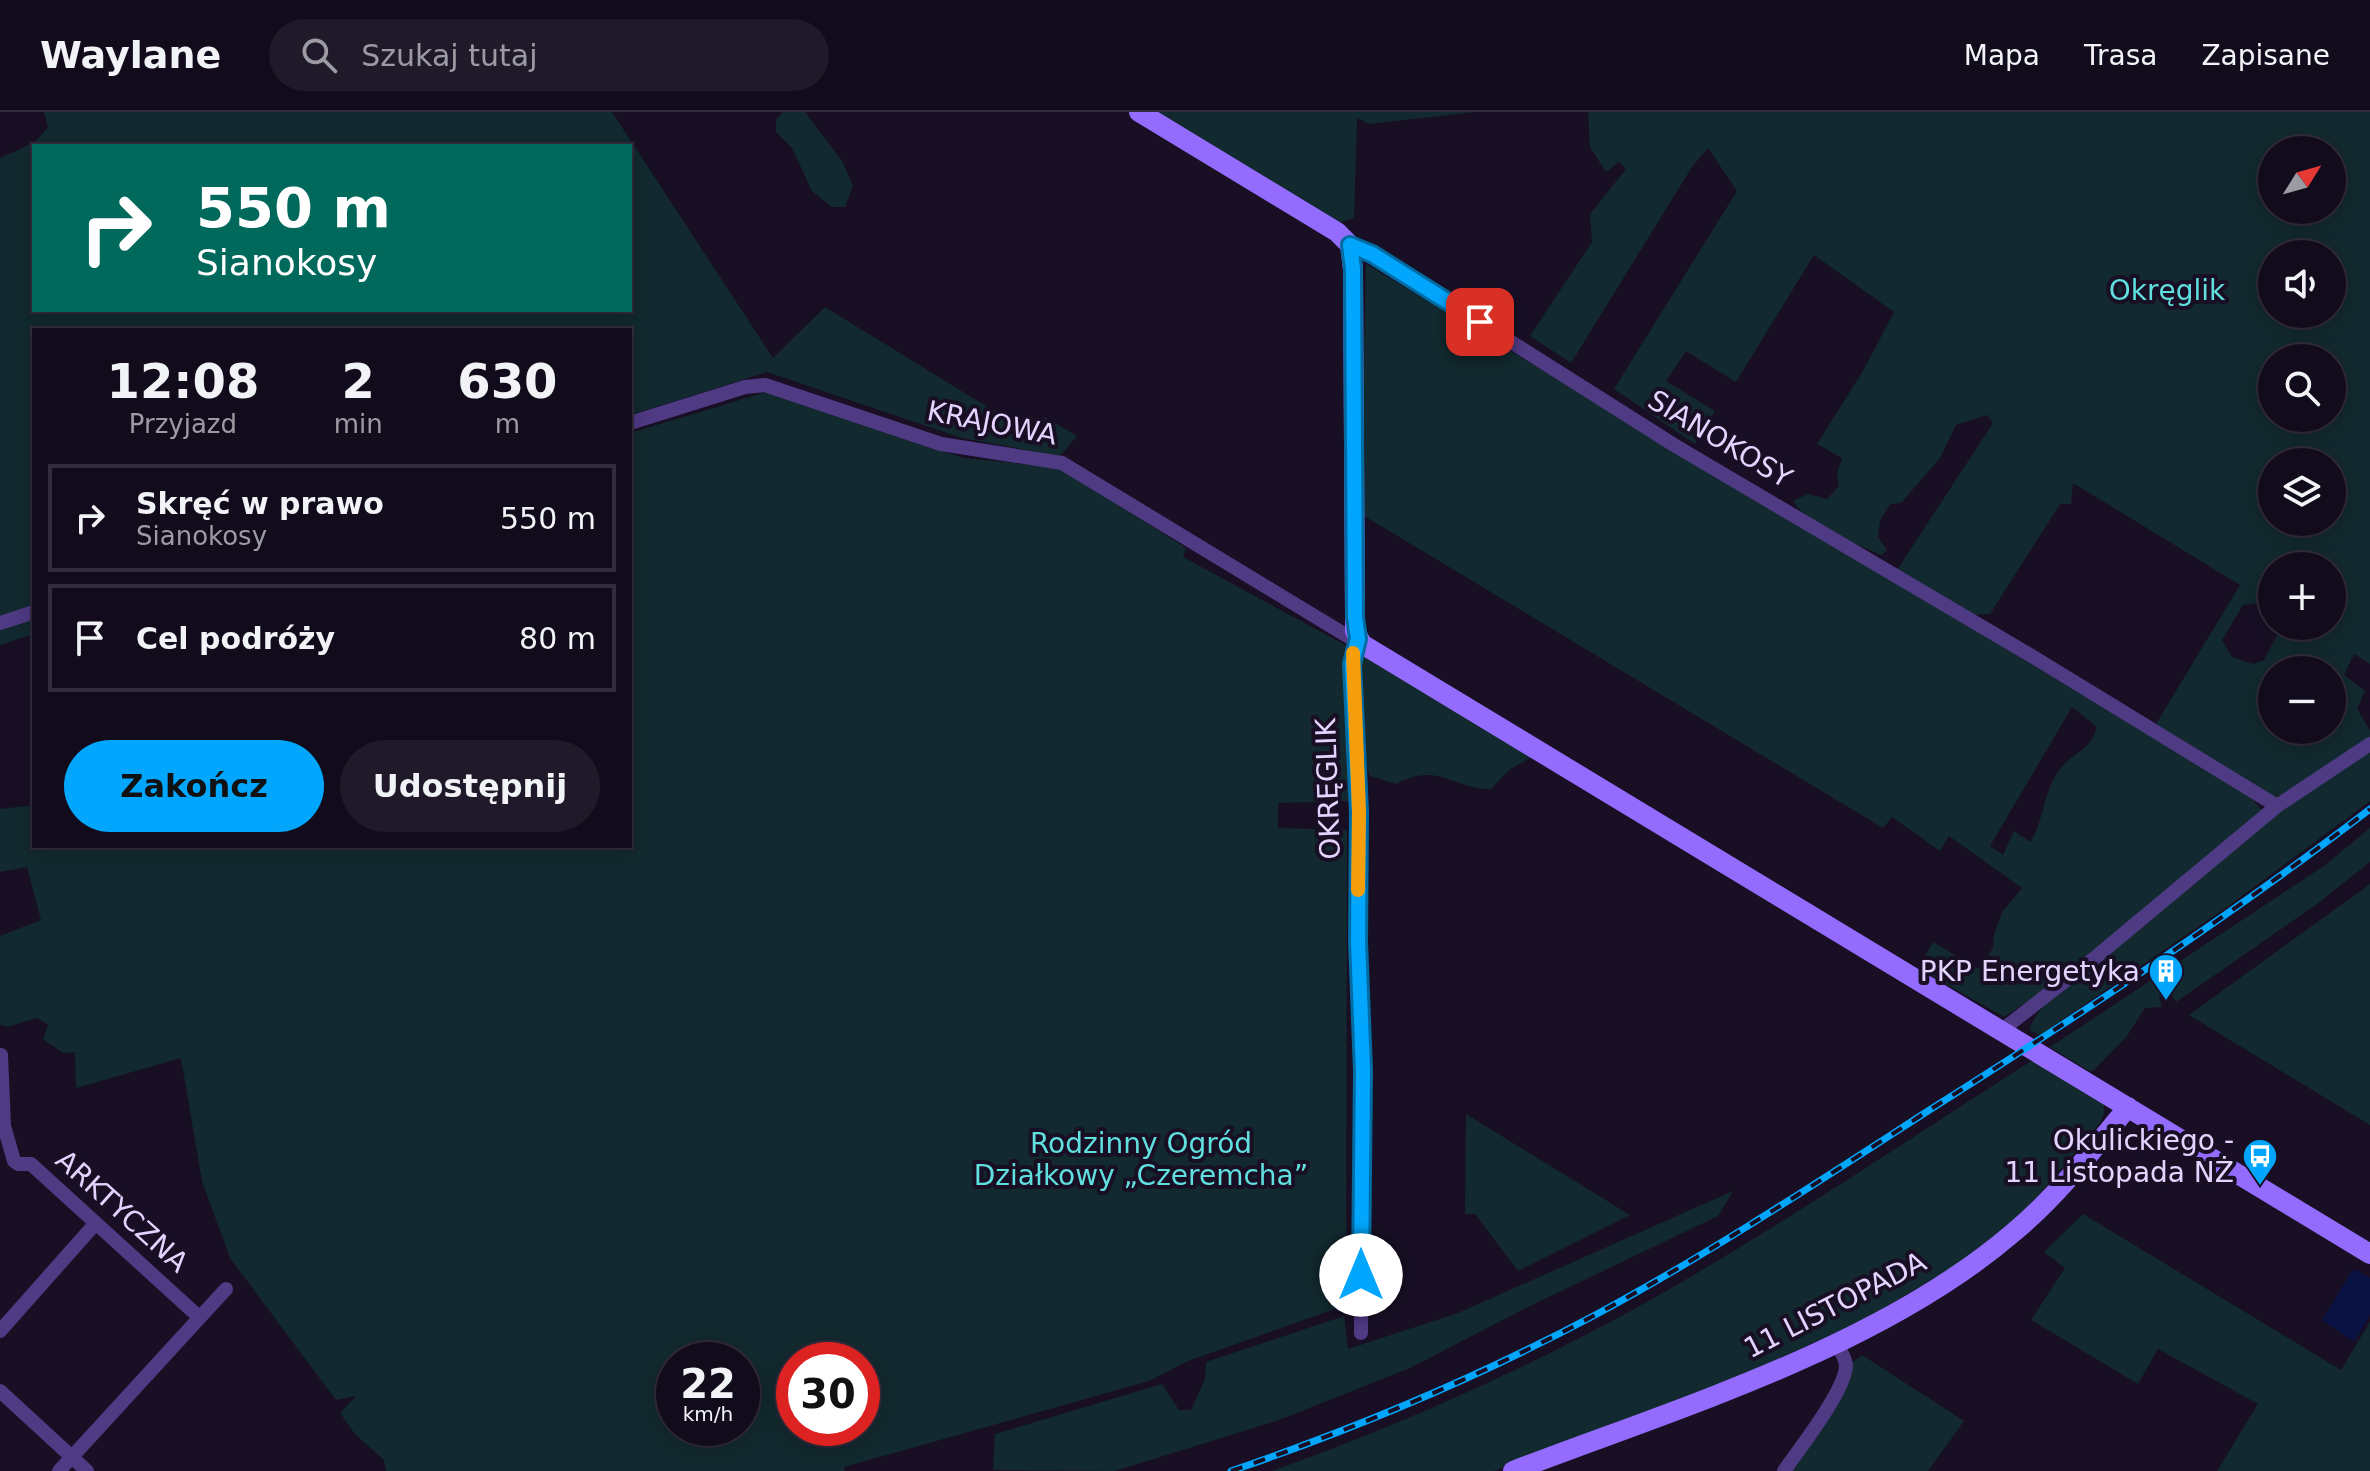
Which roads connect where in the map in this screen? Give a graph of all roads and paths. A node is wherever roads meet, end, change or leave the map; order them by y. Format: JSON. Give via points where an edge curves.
{"nodes":[{"id":1,"x":1139,"y":112,"type":"edge"},
{"id":2,"x":1350,"y":245,"type":"junction"},
{"id":3,"x":632,"y":422,"type":"edge"},
{"id":4,"x":32,"y":613,"type":"edge"},
{"id":5,"x":0,"y":623,"type":"edge"},
{"id":6,"x":1358,"y":639,"type":"junction"},
{"id":7,"x":2370,"y":744,"type":"edge"},
{"id":8,"x":2277,"y":806,"type":"junction"},
{"id":9,"x":2002,"y":1030,"type":"junction"},
{"id":10,"x":1,"y":1055,"type":"edge"},
{"id":11,"x":2128,"y":1107,"type":"junction"},
{"id":12,"x":95,"y":1224,"type":"junction"},
{"id":13,"x":2370,"y":1254,"type":"edge"},
{"id":14,"x":226,"y":1289,"type":"dead end"},
{"id":15,"x":199,"y":1317,"type":"junction"},
{"id":16,"x":0,"y":1331,"type":"edge"},
{"id":17,"x":1361,"y":1333,"type":"dead end"},
{"id":18,"x":1836,"y":1343,"type":"junction"},
{"id":19,"x":0,"y":1391,"type":"edge"},
{"id":20,"x":71,"y":1457,"type":"junction"},
{"id":21,"x":59,"y":1471,"type":"edge"},
{"id":22,"x":87,"y":1471,"type":"edge"},
{"id":23,"x":1513,"y":1471,"type":"edge"},
{"id":24,"x":1784,"y":1471,"type":"edge"}],
"edges":[{"from":1,"to":2,"type":"street","name":"SIANOKOSY","via":[[1337,232]]},
{"from":2,"to":6,"type":"street","name":"OKRĘGLIK"},
{"from":2,"to":8,"type":"street","name":"SIANOKOSY"},
{"from":3,"to":6,"type":"street","name":"KRAJOWA","via":[[765,385],[941,444],[1062,463]]},
{"from":4,"to":5,"type":"street"},
{"from":6,"to":9,"type":"street"},
{"from":6,"to":17,"type":"street","name":"OKRĘGLIK","via":[[1352,664],[1363,1071]]},
{"from":7,"to":8,"type":"street"},
{"from":8,"to":9,"type":"street"},
{"from":9,"to":11,"type":"street"},
{"from":10,"to":12,"type":"street","name":"ARKTYCZNA","via":[[4,1126],[14,1161],[31,1164]]},
{"from":11,"to":13,"type":"street"},
{"from":11,"to":18,"type":"street","name":"11 LISTOPADA","via":[[2069,1180],[2002,1243]]},
{"from":12,"to":15,"type":"street","name":"ARKTYCZNA"},
{"from":12,"to":16,"type":"street"},
{"from":14,"to":15,"type":"street"},
{"from":15,"to":20,"type":"street"},
{"from":18,"to":23,"type":"street","name":"11 LISTOPADA"},
{"from":18,"to":24,"type":"street","via":[[1845,1361],[1842,1379]]},
{"from":19,"to":20,"type":"street"},
{"from":20,"to":21,"type":"street"},
{"from":20,"to":22,"type":"street"}]}
